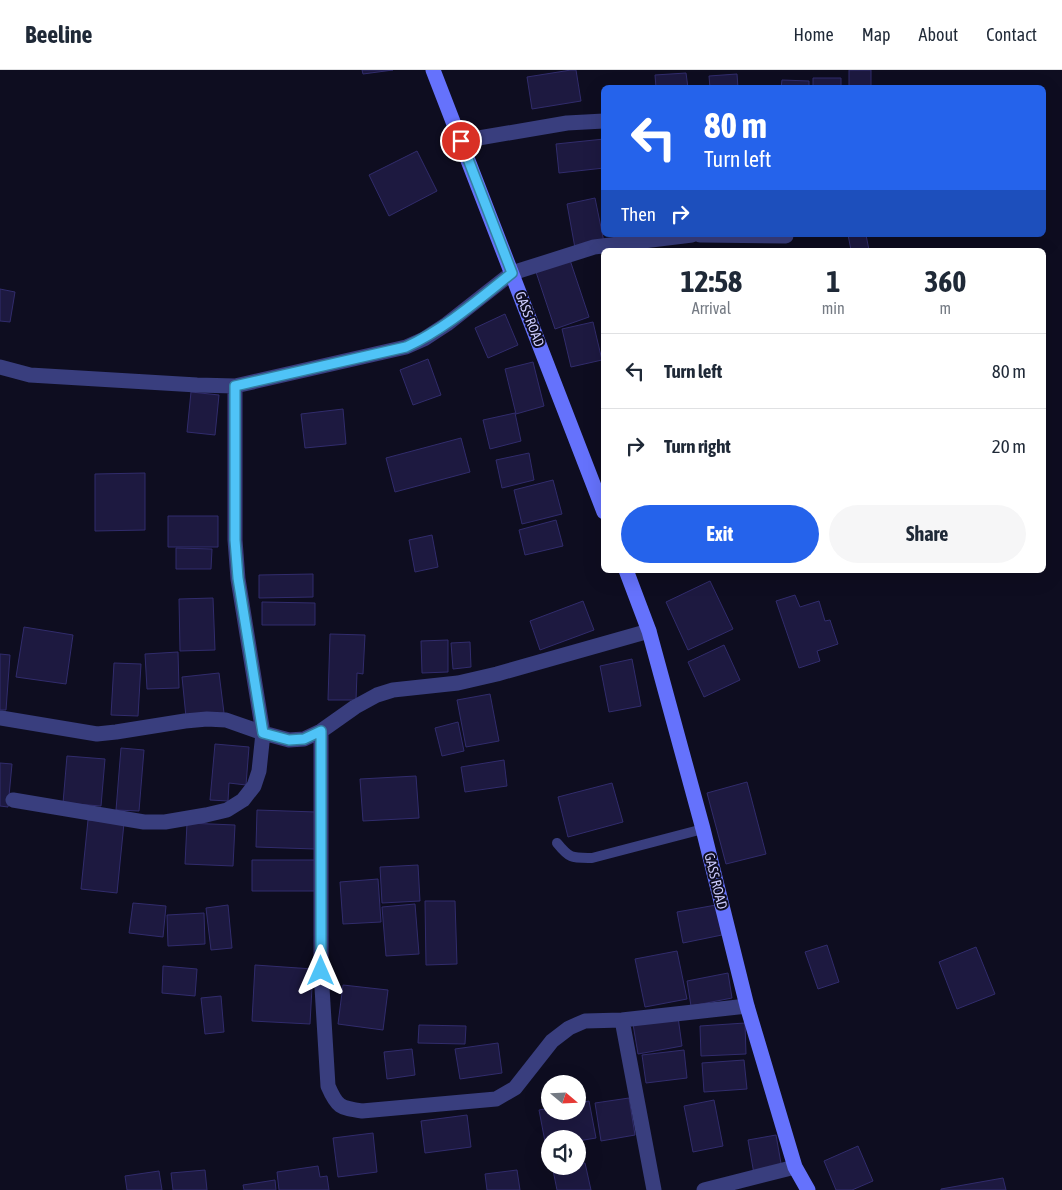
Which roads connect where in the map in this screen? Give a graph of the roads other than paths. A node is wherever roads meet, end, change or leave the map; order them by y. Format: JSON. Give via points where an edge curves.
{"nodes":[{"id":1,"x":433,"y":70,"type":"edge"},
{"id":2,"x":601,"y":121,"type":"edge"},
{"id":3,"x":461,"y":141,"type":"junction"},
{"id":4,"x":676,"y":237,"type":"edge"},
{"id":5,"x":512,"y":273,"type":"junction"},
{"id":6,"x":0,"y":367,"type":"edge"},
{"id":7,"x":235,"y":386,"type":"junction"},
{"id":8,"x":601,"y":504,"type":"edge"},
{"id":9,"x":627,"y":573,"type":"edge"},
{"id":10,"x":649,"y":631,"type":"junction"},
{"id":11,"x":1,"y":718,"type":"edge"},
{"id":12,"x":321,"y":731,"type":"junction"},
{"id":13,"x":263,"y":733,"type":"junction"},
{"id":14,"x":13,"y":800,"type":"dead end"},
{"id":15,"x":703,"y":829,"type":"junction"},
{"id":16,"x":557,"y":843,"type":"dead end"},
{"id":17,"x":747,"y":1006,"type":"junction"},
{"id":18,"x":622,"y":1020,"type":"junction"},
{"id":19,"x":795,"y":1167,"type":"junction"},
{"id":20,"x":654,"y":1190,"type":"edge"},
{"id":21,"x":704,"y":1190,"type":"edge"},
{"id":22,"x":808,"y":1190,"type":"edge"}],
"edges":[{"from":1,"to":3,"type":"main road","name":"GASS ROAD"},
{"from":2,"to":3,"type":"street","via":[[567,123]]},
{"from":3,"to":5,"type":"main road","name":"GASS ROAD"},
{"from":4,"to":5,"type":"street","via":[[594,247]]},
{"from":5,"to":7,"type":"street","via":[[447,324],[406,347]]},
{"from":5,"to":8,"type":"main road","name":"GASS ROAD"},
{"from":6,"to":7,"type":"street","via":[[30,374]]},
{"from":7,"to":13,"type":"street","via":[[238,578]]},
{"from":9,"to":10,"type":"main road","name":"GASS ROAD"},
{"from":10,"to":12,"type":"street","via":[[458,683],[393,690],[355,707]]},
{"from":10,"to":15,"type":"main road","name":"GASS ROAD"},
{"from":11,"to":13,"type":"street","via":[[97,734],[184,721],[226,720]]},
{"from":12,"to":13,"type":"street","via":[[304,739],[289,740]]},
{"from":12,"to":18,"type":"street","via":[[321,971],[328,1086],[334,1100],[344,1108],[362,1111],[496,1099],[515,1088],[552,1042],[569,1028],[585,1021]]},
{"from":13,"to":14,"type":"street","via":[[254,786],[243,800],[227,810],[164,822],[144,822]]},
{"from":15,"to":16,"type":"lane","via":[[592,858],[575,858],[566,854]]},
{"from":15,"to":17,"type":"main road","name":"GASS ROAD"},
{"from":17,"to":18,"type":"street"},
{"from":17,"to":19,"type":"main road","name":"GASS ROAD"},
{"from":18,"to":20,"type":"street"},
{"from":19,"to":21,"type":"street"},
{"from":19,"to":22,"type":"main road","name":"GASS ROAD"}]}
